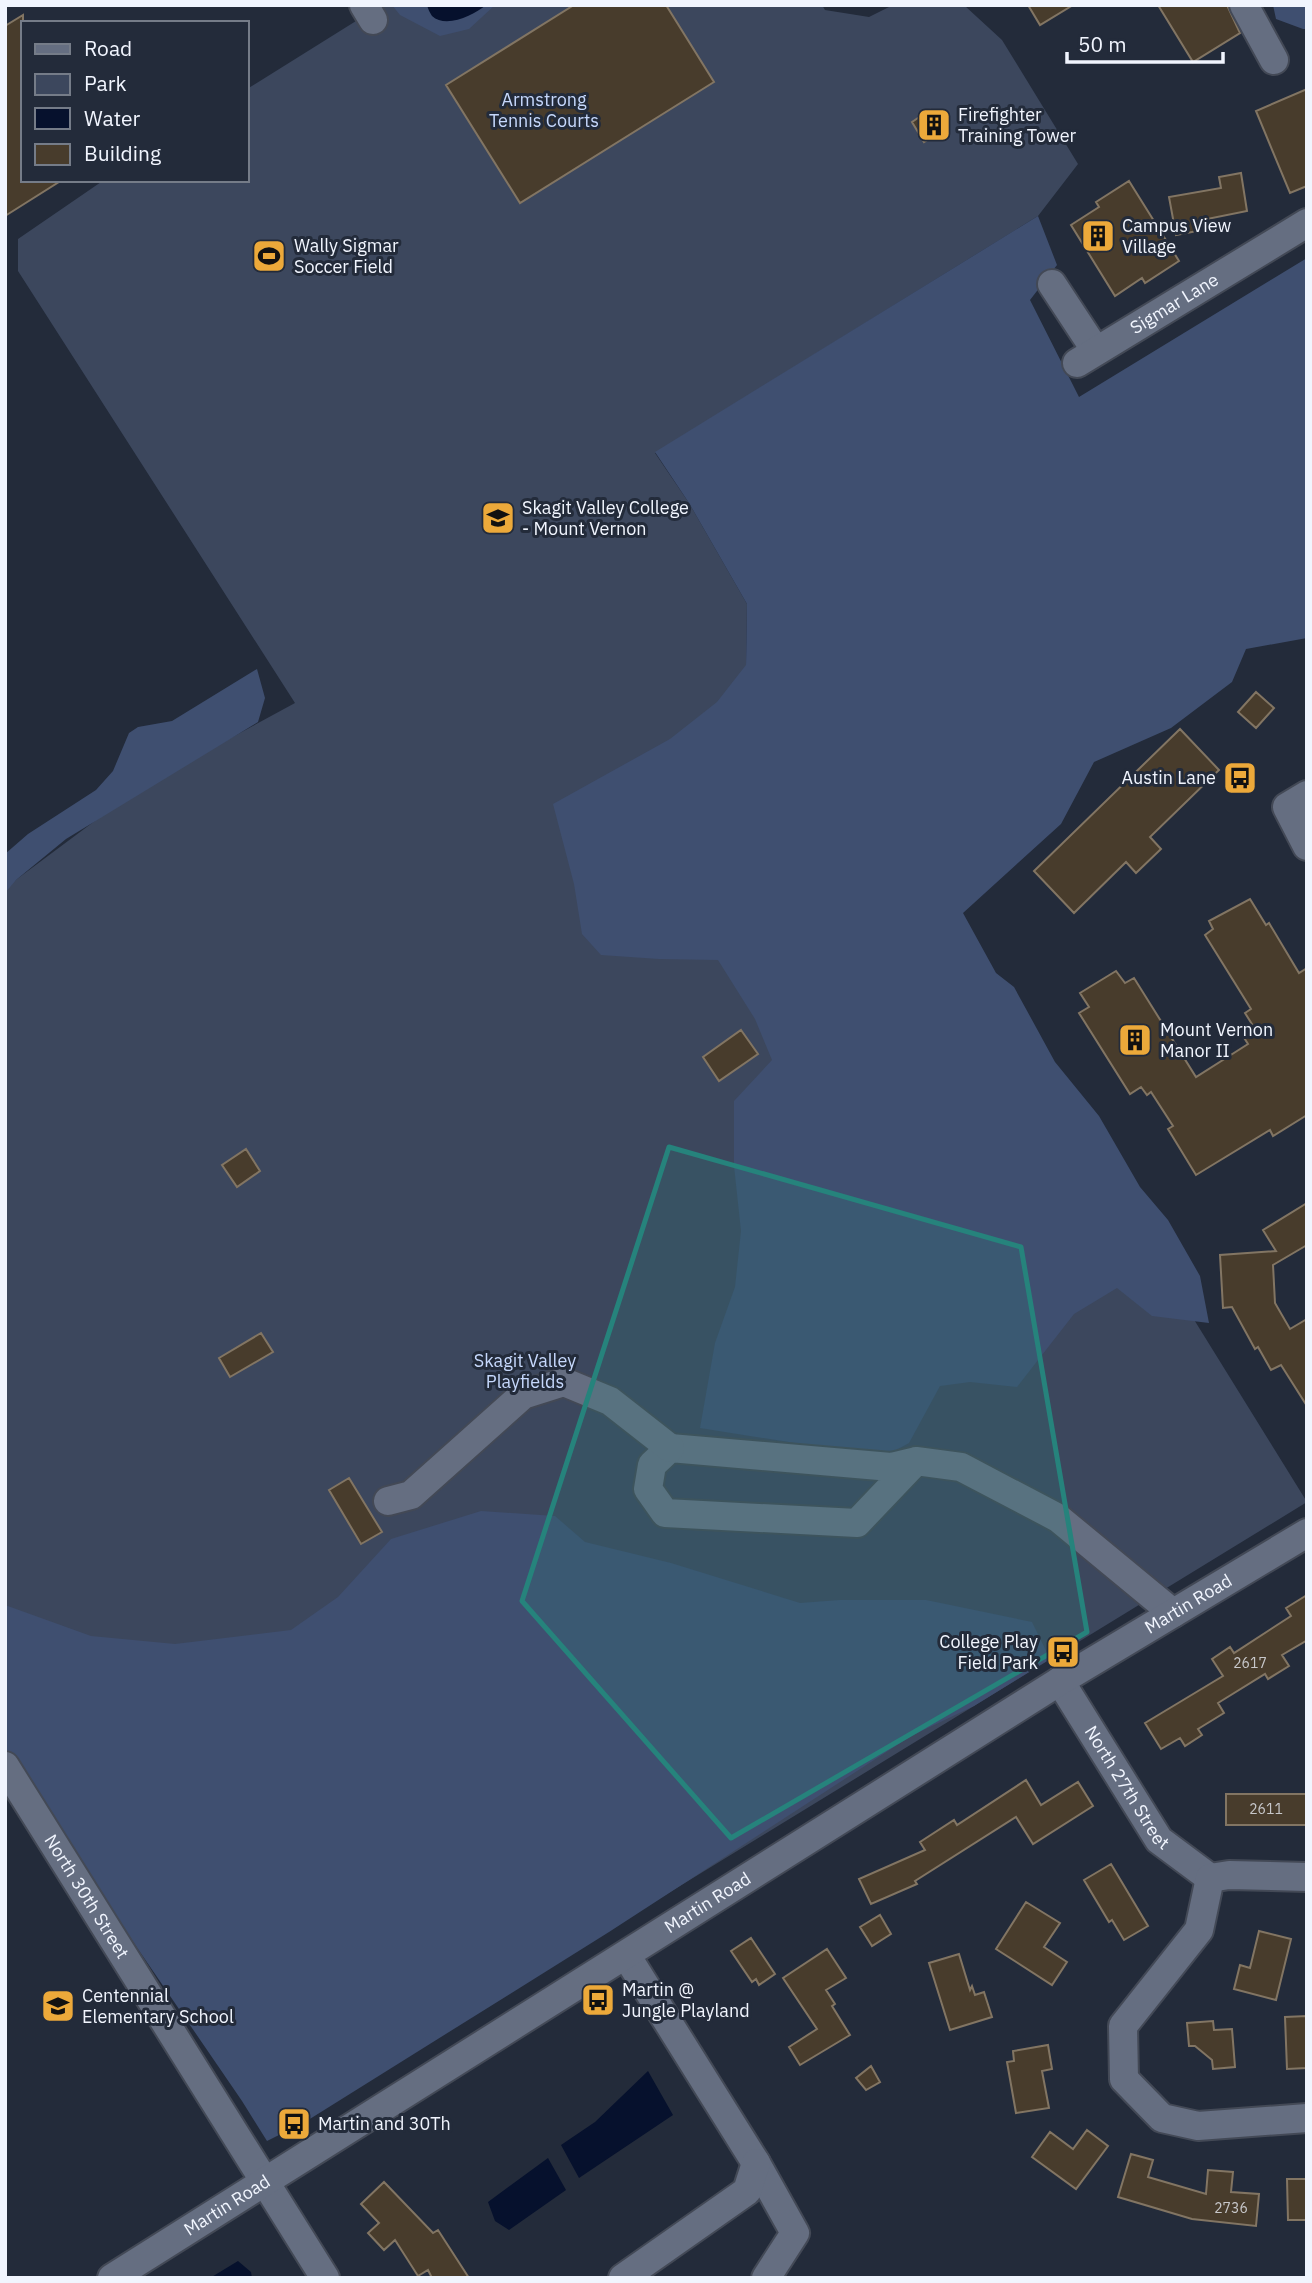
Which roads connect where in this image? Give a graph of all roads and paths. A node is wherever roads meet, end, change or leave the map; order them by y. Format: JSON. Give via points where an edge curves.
{"nodes":[{"id":1,"x":1244,"y":5,"type":"edge"},
{"id":2,"x":1274,"y":60,"type":"dead end"},
{"id":3,"x":1307,"y":223,"type":"edge"},
{"id":4,"x":1052,"y":284,"type":"dead end"},
{"id":5,"x":1297,"y":801,"type":"edge"},
{"id":6,"x":1307,"y":846,"type":"edge"},
{"id":7,"x":661,"y":1457,"type":"junction"},
{"id":8,"x":916,"y":1461,"type":"junction"},
{"id":9,"x":388,"y":1502,"type":"dead end"},
{"id":10,"x":1307,"y":1533,"type":"edge"},
{"id":11,"x":1173,"y":1614,"type":"junction"},
{"id":12,"x":1060,"y":1681,"type":"junction"},
{"id":13,"x":5,"y":1766,"type":"edge"},
{"id":14,"x":1307,"y":1877,"type":"edge"},
{"id":15,"x":1210,"y":1878,"type":"junction"},
{"id":16,"x":626,"y":1955,"type":"junction"},
{"id":17,"x":1307,"y":2118,"type":"edge"},
{"id":18,"x":756,"y":2163,"type":"junction"},
{"id":19,"x":265,"y":2183,"type":"junction"},
{"id":20,"x":773,"y":2267,"type":"edge"},
{"id":21,"x":112,"y":2278,"type":"edge"},
{"id":22,"x":325,"y":2278,"type":"edge"},
{"id":23,"x":623,"y":2278,"type":"edge"},
{"id":24,"x":747,"y":2278,"type":"edge"}],
"edges":[{"from":1,"to":2,"type":"street"},
{"from":3,"to":4,"type":"street","name":"Sigmar Lane","via":[[1087,357]]},
{"from":5,"to":6,"type":"street"},
{"from":7,"to":8,"type":"street","via":[[891,1467]]},
{"from":7,"to":8,"type":"street","via":[[648,1489],[665,1513],[857,1523]]},
{"from":7,"to":9,"type":"street","via":[[610,1401],[564,1382],[523,1395],[411,1495]]},
{"from":8,"to":11,"type":"street","via":[[961,1467],[1058,1518]]},
{"from":10,"to":11,"type":"street","name":"Martin Road"},
{"from":11,"to":12,"type":"street","name":"Martin Road"},
{"from":12,"to":15,"type":"street","name":"North 27th Street","via":[[1159,1840]]},
{"from":12,"to":16,"type":"street","name":"Martin Road"},
{"from":13,"to":19,"type":"street","name":"North 30th Street"},
{"from":14,"to":15,"type":"street"},
{"from":15,"to":17,"type":"street","via":[[1199,1930],[1123,2026],[1124,2079],[1162,2118],[1198,2126]]},
{"from":16,"to":18,"type":"street"},
{"from":16,"to":19,"type":"street","name":"Martin Road"},
{"from":18,"to":20,"type":"street","via":[[795,2233]]},
{"from":18,"to":23,"type":"street","via":[[747,2191]]},
{"from":19,"to":21,"type":"street","name":"Martin Road"},
{"from":19,"to":22,"type":"street","name":"North 30th Street"},
{"from":20,"to":24,"type":"street"}]}
